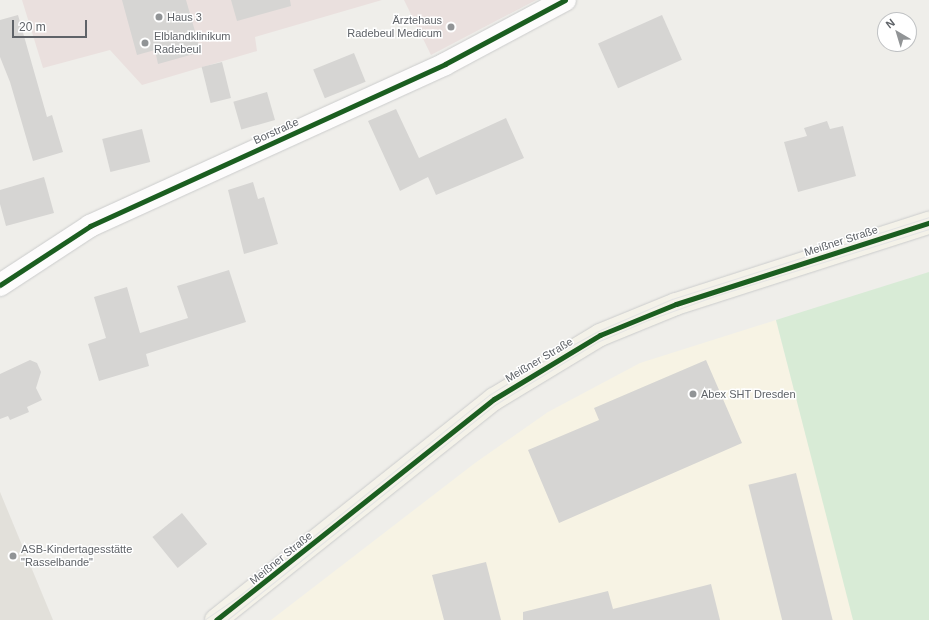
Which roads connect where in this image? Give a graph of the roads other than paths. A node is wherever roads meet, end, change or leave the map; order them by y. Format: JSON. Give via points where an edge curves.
{"nodes":[{"id":1,"x":565,"y":0,"type":"edge"},
{"id":2,"x":929,"y":223,"type":"edge"},
{"id":3,"x":0,"y":285,"type":"edge"},
{"id":4,"x":216,"y":620,"type":"edge"}],
"edges":[{"from":1,"to":3,"type":"street","name":"Borstraße","via":[[445,64],[90,226]]},
{"from":2,"to":4,"type":"main road","name":"Meißner Straße","via":[[676,304],[600,335],[494,399]]}]}
